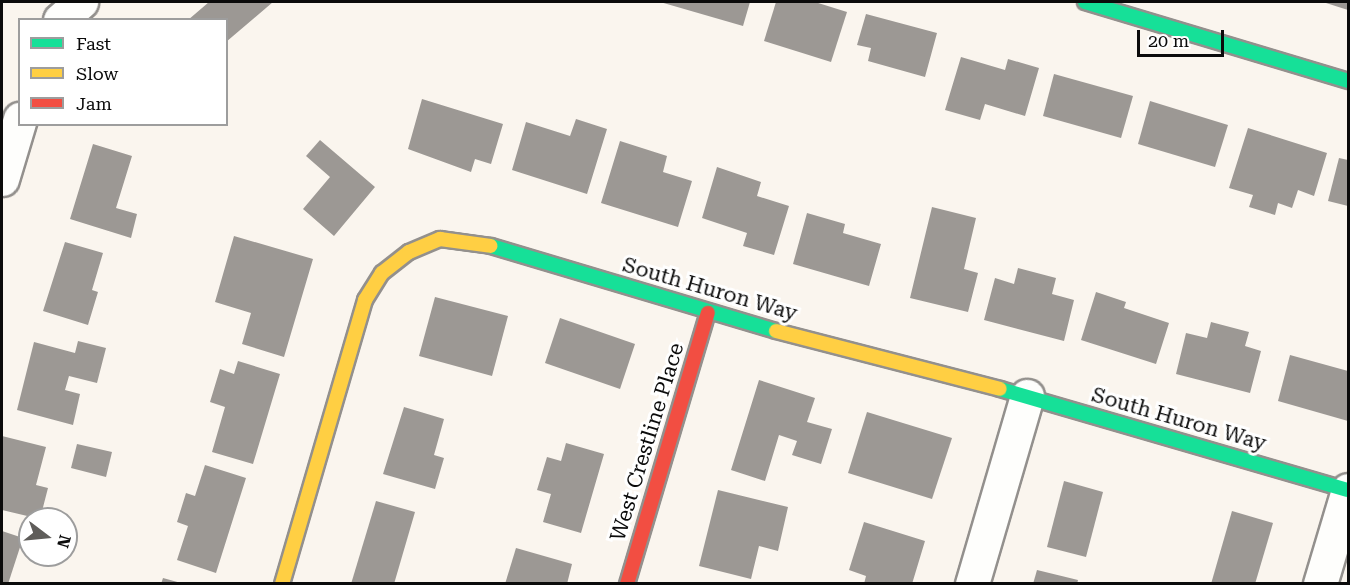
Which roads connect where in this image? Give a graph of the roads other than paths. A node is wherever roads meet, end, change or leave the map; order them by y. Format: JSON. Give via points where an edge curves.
{"nodes":[{"id":1,"x":56,"y":2,"type":"edge"},
{"id":2,"x":81,"y":2,"type":"edge"},
{"id":3,"x":1085,"y":2,"type":"edge"},
{"id":4,"x":51,"y":18,"type":"edge"},
{"id":5,"x":62,"y":18,"type":"edge"},
{"id":6,"x":1348,"y":81,"type":"edge"},
{"id":7,"x":18,"y":126,"type":"edge"},
{"id":8,"x":2,"y":179,"type":"edge"},
{"id":9,"x":708,"y":313,"type":"junction"},
{"id":10,"x":1027,"y":396,"type":"junction"},
{"id":11,"x":1348,"y":490,"type":"edge"},
{"id":12,"x":282,"y":584,"type":"edge"},
{"id":13,"x":627,"y":584,"type":"edge"},
{"id":14,"x":972,"y":584,"type":"edge"},
{"id":15,"x":1320,"y":584,"type":"edge"}],
"edges":[{"from":1,"to":4,"type":"street"},
{"from":2,"to":5,"type":"street"},
{"from":3,"to":6,"type":"street"},
{"from":7,"to":8,"type":"street"},
{"from":9,"to":10,"type":"street","name":"South Huron Way"},
{"from":9,"to":12,"type":"street","name":"South Huron Way","via":[[478,242],[440,239],[409,252],[382,273],[365,300]]},
{"from":9,"to":13,"type":"street","name":"West Crestline Place"},
{"from":10,"to":11,"type":"street","name":"South Huron Way"},
{"from":10,"to":14,"type":"street"},
{"from":11,"to":15,"type":"street"}]}
